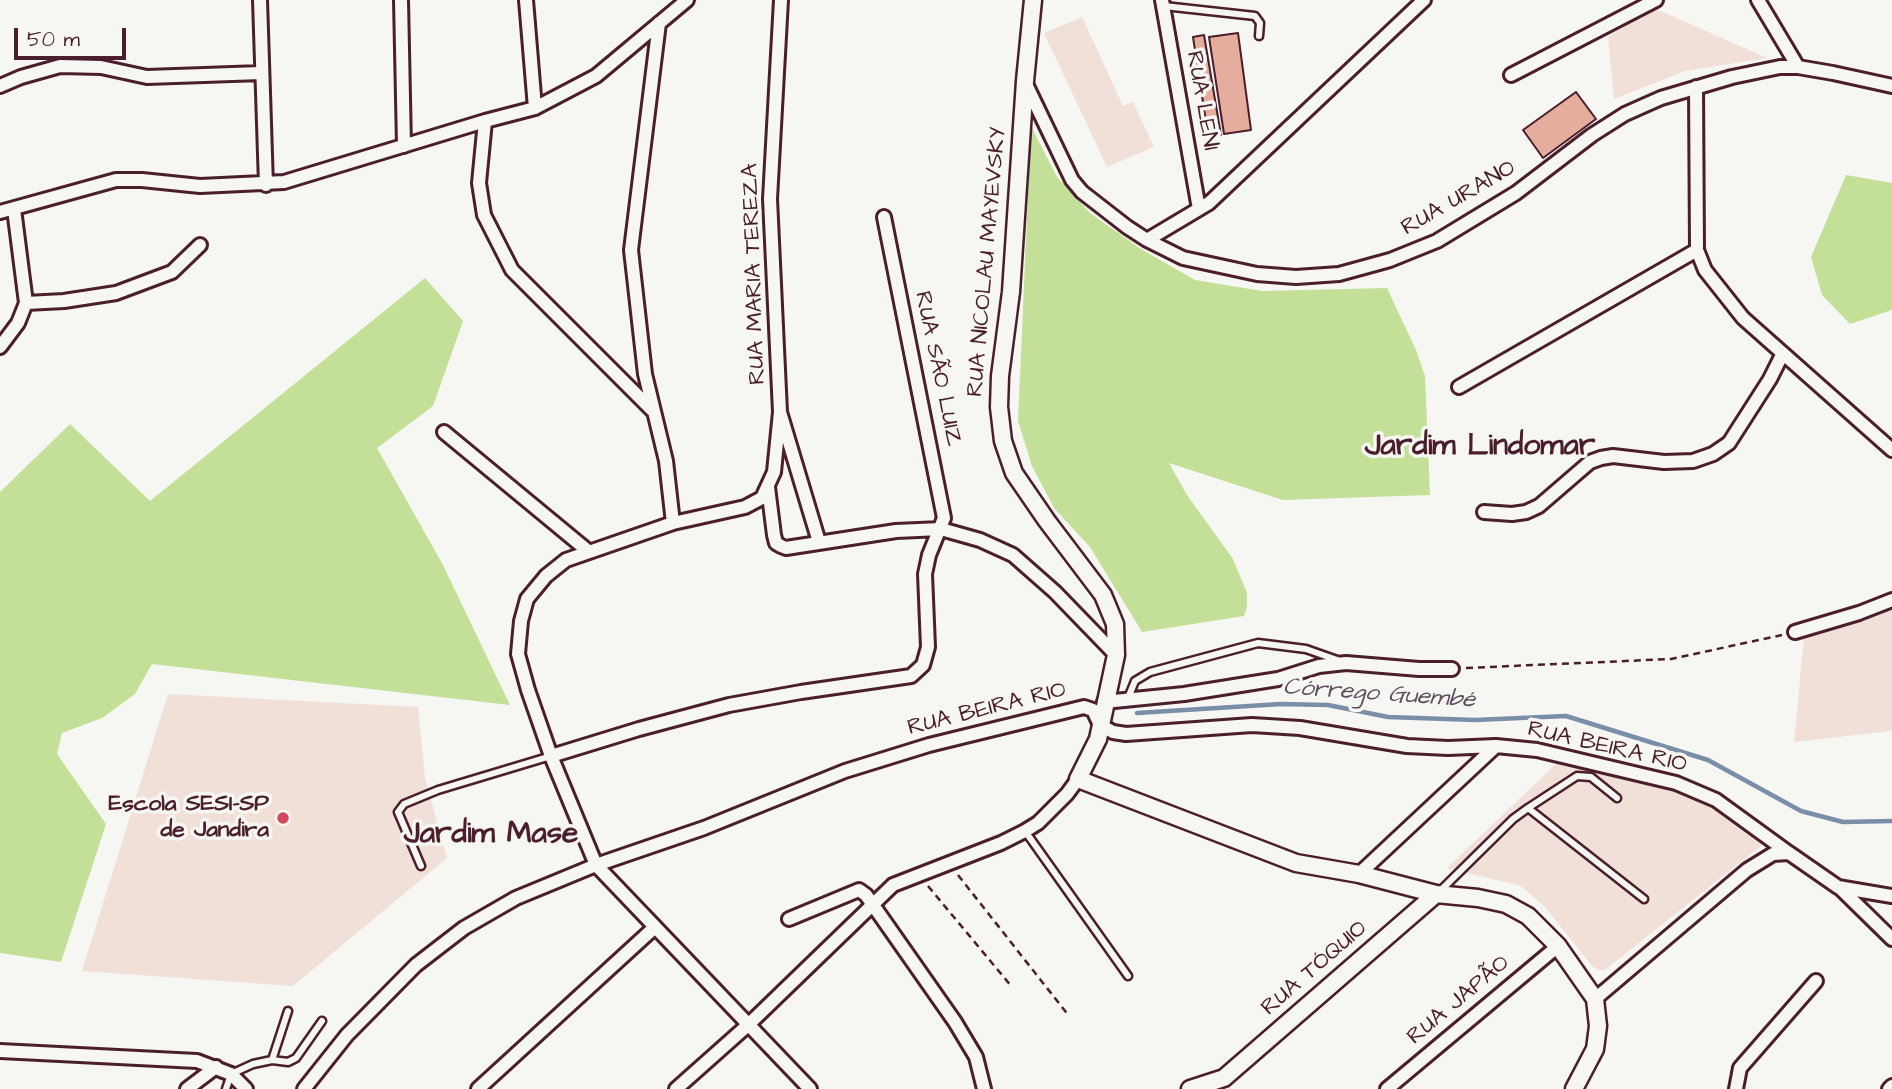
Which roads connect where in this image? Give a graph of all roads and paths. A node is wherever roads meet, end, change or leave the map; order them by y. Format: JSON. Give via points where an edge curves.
{"nodes":[{"id":1,"x":260,"y":0,"type":"edge"},
{"id":2,"x":401,"y":0,"type":"edge"},
{"id":3,"x":526,"y":0,"type":"edge"},
{"id":4,"x":781,"y":0,"type":"edge"},
{"id":5,"x":1033,"y":0,"type":"edge"},
{"id":6,"x":1424,"y":0,"type":"edge"},
{"id":7,"x":1656,"y":0,"type":"edge"},
{"id":8,"x":1758,"y":0,"type":"edge"},
{"id":9,"x":680,"y":3,"type":"edge"},
{"id":10,"x":1162,"y":3,"type":"edge"},
{"id":11,"x":659,"y":23,"type":"junction"},
{"id":12,"x":1259,"y":36,"type":"dead end"},
{"id":13,"x":1798,"y":66,"type":"junction"},
{"id":14,"x":261,"y":73,"type":"junction"},
{"id":15,"x":1511,"y":75,"type":"dead end"},
{"id":16,"x":1025,"y":81,"type":"junction"},
{"id":17,"x":0,"y":86,"type":"edge"},
{"id":18,"x":1892,"y":86,"type":"edge"},
{"id":19,"x":1696,"y":87,"type":"junction"},
{"id":20,"x":535,"y":108,"type":"junction"},
{"id":21,"x":485,"y":121,"type":"junction"},
{"id":22,"x":404,"y":146,"type":"junction"},
{"id":23,"x":266,"y":185,"type":"junction"},
{"id":24,"x":14,"y":209,"type":"junction"},
{"id":25,"x":1199,"y":209,"type":"junction"},
{"id":26,"x":0,"y":212,"type":"edge"},
{"id":27,"x":884,"y":217,"type":"dead end"},
{"id":28,"x":1147,"y":240,"type":"junction"},
{"id":29,"x":200,"y":245,"type":"dead end"},
{"id":30,"x":1697,"y":250,"type":"junction"},
{"id":31,"x":26,"y":303,"type":"junction"},
{"id":32,"x":0,"y":347,"type":"edge"},
{"id":33,"x":1782,"y":355,"type":"junction"},
{"id":34,"x":1459,"y":387,"type":"dead end"},
{"id":35,"x":653,"y":410,"type":"junction"},
{"id":36,"x":780,"y":412,"type":"junction"},
{"id":37,"x":444,"y":432,"type":"dead end"},
{"id":38,"x":1892,"y":450,"type":"edge"},
{"id":39,"x":768,"y":487,"type":"junction"},
{"id":40,"x":1484,"y":512,"type":"dead end"},
{"id":41,"x":673,"y":523,"type":"junction"},
{"id":42,"x":941,"y":529,"type":"junction"},
{"id":43,"x":819,"y":542,"type":"junction"},
{"id":44,"x":588,"y":551,"type":"junction"},
{"id":45,"x":1892,"y":600,"type":"edge"},
{"id":46,"x":1795,"y":632,"type":"joint"},
{"id":47,"x":1116,"y":654,"type":"junction"},
{"id":48,"x":1346,"y":663,"type":"junction"},
{"id":49,"x":1451,"y":669,"type":"joint"},
{"id":50,"x":1128,"y":698,"type":"junction"},
{"id":51,"x":1104,"y":702,"type":"junction"},
{"id":52,"x":1100,"y":726,"type":"junction"},
{"id":53,"x":1496,"y":746,"type":"junction"},
{"id":54,"x":551,"y":756,"type":"junction"},
{"id":55,"x":1078,"y":779,"type":"junction"},
{"id":56,"x":1618,"y":798,"type":"dead end"},
{"id":57,"x":1528,"y":808,"type":"junction"},
{"id":58,"x":1025,"y":831,"type":"junction"},
{"id":59,"x":1789,"y":853,"type":"junction"},
{"id":60,"x":950,"y":864,"type":"junction"},
{"id":61,"x":596,"y":865,"type":"junction"},
{"id":62,"x":421,"y":866,"type":"dead end"},
{"id":63,"x":1359,"y":874,"type":"junction"},
{"id":64,"x":920,"y":875,"type":"junction"},
{"id":65,"x":1838,"y":887,"type":"junction"},
{"id":66,"x":1436,"y":894,"type":"junction"},
{"id":67,"x":1892,"y":895,"type":"edge"},
{"id":68,"x":1644,"y":899,"type":"dead end"},
{"id":69,"x":873,"y":905,"type":"junction"},
{"id":70,"x":789,"y":919,"type":"dead end"},
{"id":71,"x":655,"y":927,"type":"junction"},
{"id":72,"x":1892,"y":939,"type":"edge"},
{"id":73,"x":1558,"y":946,"type":"junction"},
{"id":74,"x":1128,"y":976,"type":"dead end"},
{"id":75,"x":1816,"y":981,"type":"dead end"},
{"id":76,"x":1012,"y":987,"type":"dead end"},
{"id":77,"x":1595,"y":999,"type":"junction"},
{"id":78,"x":288,"y":1011,"type":"dead end"},
{"id":79,"x":1069,"y":1016,"type":"dead end"},
{"id":80,"x":322,"y":1021,"type":"dead end"},
{"id":81,"x":748,"y":1025,"type":"junction"},
{"id":82,"x":0,"y":1051,"type":"edge"},
{"id":83,"x":272,"y":1060,"type":"junction"},
{"id":84,"x":216,"y":1068,"type":"junction"},
{"id":85,"x":231,"y":1074,"type":"junction"},
{"id":86,"x":1218,"y":1083,"type":"edge"},
{"id":87,"x":187,"y":1089,"type":"edge"},
{"id":88,"x":226,"y":1089,"type":"edge"},
{"id":89,"x":246,"y":1089,"type":"edge"},
{"id":90,"x":304,"y":1089,"type":"edge"},
{"id":91,"x":478,"y":1089,"type":"edge"},
{"id":92,"x":676,"y":1089,"type":"edge"},
{"id":93,"x":810,"y":1089,"type":"edge"},
{"id":94,"x":984,"y":1089,"type":"edge"},
{"id":95,"x":1190,"y":1089,"type":"edge"},
{"id":96,"x":1387,"y":1089,"type":"edge"},
{"id":97,"x":1574,"y":1089,"type":"edge"},
{"id":98,"x":1736,"y":1089,"type":"edge"}],
"edges":[{"from":1,"to":14,"type":"street"},
{"from":2,"to":22,"type":"street"},
{"from":3,"to":20,"type":"street"},
{"from":4,"to":36,"type":"street","name":"RUA MARIA TEREZA","via":[[770,199]]},
{"from":5,"to":16,"type":"street","name":"RUA NICOLAU MAYEVSKY"},
{"from":6,"to":25,"type":"street"},
{"from":7,"to":15,"type":"street"},
{"from":8,"to":13,"type":"street"},
{"from":9,"to":11,"type":"street"},
{"from":10,"to":12,"type":"lane","via":[[1255,16],[1260,23]]},
{"from":10,"to":25,"type":"street","name":"RUA LENI"},
{"from":11,"to":20,"type":"street","via":[[596,76]]},
{"from":11,"to":35,"type":"street","via":[[631,250]]},
{"from":13,"to":18,"type":"street","name":"RUA URANO"},
{"from":13,"to":19,"type":"street","name":"RUA URANO","via":[[1761,69]]},
{"from":14,"to":17,"type":"street","via":[[147,77],[101,67],[61,66]]},
{"from":14,"to":23,"type":"street"},
{"from":16,"to":28,"type":"street","name":"RUA URANO","via":[[1072,180]]},
{"from":16,"to":47,"type":"street","name":"RUA NICOLAU MAYEVSKY","via":[[1011,292],[1000,376],[1003,441],[1014,472],[1103,595],[1115,624]]},
{"from":19,"to":28,"type":"street","name":"RUA URANO","via":[[1625,114],[1496,207],[1437,241],[1390,260],[1339,274],[1257,274],[1183,258]]},
{"from":19,"to":30,"type":"street"},
{"from":20,"to":21,"type":"street"},
{"from":21,"to":22,"type":"street"},
{"from":21,"to":35,"type":"street","via":[[479,183],[482,204],[512,270]]},
{"from":22,"to":23,"type":"street"},
{"from":23,"to":24,"type":"street","via":[[116,180]]},
{"from":24,"to":26,"type":"street"},
{"from":24,"to":31,"type":"street"},
{"from":25,"to":28,"type":"street"},
{"from":27,"to":42,"type":"street","name":"RUA SÃO LUIZ","via":[[943,503]]},
{"from":29,"to":31,"type":"street","via":[[172,272],[127,289],[64,302]]},
{"from":30,"to":33,"type":"street","via":[[1716,287]]},
{"from":30,"to":34,"type":"street"},
{"from":31,"to":32,"type":"street"},
{"from":33,"to":38,"type":"street"},
{"from":33,"to":40,"type":"street","via":[[1729,443],[1713,454],[1664,463],[1601,458],[1590,462],[1539,506],[1512,514]]},
{"from":35,"to":41,"type":"street","via":[[666,461]]},
{"from":36,"to":39,"type":"street","via":[[774,472]]},
{"from":36,"to":43,"type":"street","name":"RUA MARIA TEREZA"},
{"from":37,"to":44,"type":"street"},
{"from":39,"to":41,"type":"street","via":[[762,498],[746,507]]},
{"from":39,"to":43,"type":"street","via":[[776,543],[786,548]]},
{"from":41,"to":44,"type":"street"},
{"from":42,"to":43,"type":"street"},
{"from":42,"to":47,"type":"street","via":[[1013,555]]},
{"from":42,"to":54,"type":"street","via":[[925,574],[928,647],[923,665],[911,676],[729,705]]},
{"from":44,"to":54,"type":"street","via":[[566,560],[546,576],[527,598],[521,621],[518,654]]},
{"from":45,"to":46,"type":"street"},
{"from":46,"to":49,"type":"path","via":[[1671,659]]},
{"from":47,"to":51,"type":"street","name":"RUA NICOLAU MAYEVSKY"},
{"from":48,"to":49,"type":"street"},
{"from":48,"to":50,"type":"street","via":[[1278,679]]},
{"from":48,"to":50,"type":"lane","via":[[1306,649],[1258,643],[1150,672],[1136,681]]},
{"from":50,"to":51,"type":"street"},
{"from":51,"to":52,"type":"street","name":"RUA NICOLAU MAYEVSKY"},
{"from":52,"to":53,"type":"street","name":"RUA BEIRA RIO","via":[[1126,734],[1252,725],[1408,746]]},
{"from":52,"to":55,"type":"street","name":"RUA NICOLAU MAYEVSKY"},
{"from":52,"to":61,"type":"street","name":"RUA BEIRA RIO","via":[[1093,710],[1084,707],[929,745],[845,771],[704,828]]},
{"from":53,"to":59,"type":"street","name":"RUA BEIRA RIO","via":[[1537,750],[1676,783],[1716,800]]},
{"from":53,"to":63,"type":"street"},
{"from":54,"to":61,"type":"street"},
{"from":54,"to":62,"type":"lane","via":[[404,804],[398,812]]},
{"from":55,"to":58,"type":"street"},
{"from":55,"to":63,"type":"street","via":[[1296,863]]},
{"from":56,"to":57,"type":"lane","via":[[1591,777],[1577,776]]},
{"from":57,"to":66,"type":"lane"},
{"from":57,"to":68,"type":"lane"},
{"from":58,"to":60,"type":"street"},
{"from":58,"to":74,"type":"lane"},
{"from":59,"to":65,"type":"street","name":"RUA BEIRA RIO"},
{"from":59,"to":77,"type":"street","via":[[1773,854],[1747,870]]},
{"from":60,"to":64,"type":"street"},
{"from":60,"to":79,"type":"path"},
{"from":61,"to":71,"type":"street"},
{"from":61,"to":90,"type":"street","via":[[516,898],[416,965],[347,1035]]},
{"from":63,"to":66,"type":"street"},
{"from":64,"to":69,"type":"street","via":[[893,885]]},
{"from":64,"to":76,"type":"path"},
{"from":65,"to":67,"type":"street"},
{"from":65,"to":72,"type":"street","name":"RUA BEIRA RIO"},
{"from":66,"to":73,"type":"street","via":[[1506,904],[1528,916]]},
{"from":66,"to":86,"type":"street","name":"RUA TÓQUIO"},
{"from":69,"to":70,"type":"street","via":[[859,890]]},
{"from":69,"to":81,"type":"street"},
{"from":69,"to":94,"type":"street","via":[[955,1022],[976,1057]]},
{"from":71,"to":81,"type":"street"},
{"from":71,"to":91,"type":"street"},
{"from":73,"to":77,"type":"street"},
{"from":73,"to":96,"type":"street","name":"RUA JAPÃO"},
{"from":75,"to":98,"type":"street","via":[[1740,1068]]},
{"from":77,"to":97,"type":"street","via":[[1595,1049]]},
{"from":78,"to":83,"type":"lane"},
{"from":80,"to":83,"type":"lane","via":[[296,1058]]},
{"from":81,"to":92,"type":"street"},
{"from":81,"to":93,"type":"street"},
{"from":82,"to":84,"type":"street","via":[[197,1061]]},
{"from":83,"to":85,"type":"lane"},
{"from":84,"to":85,"type":"street"},
{"from":84,"to":87,"type":"street"},
{"from":85,"to":88,"type":"lane"},
{"from":85,"to":89,"type":"street"},
{"from":86,"to":95,"type":"street"}]}
